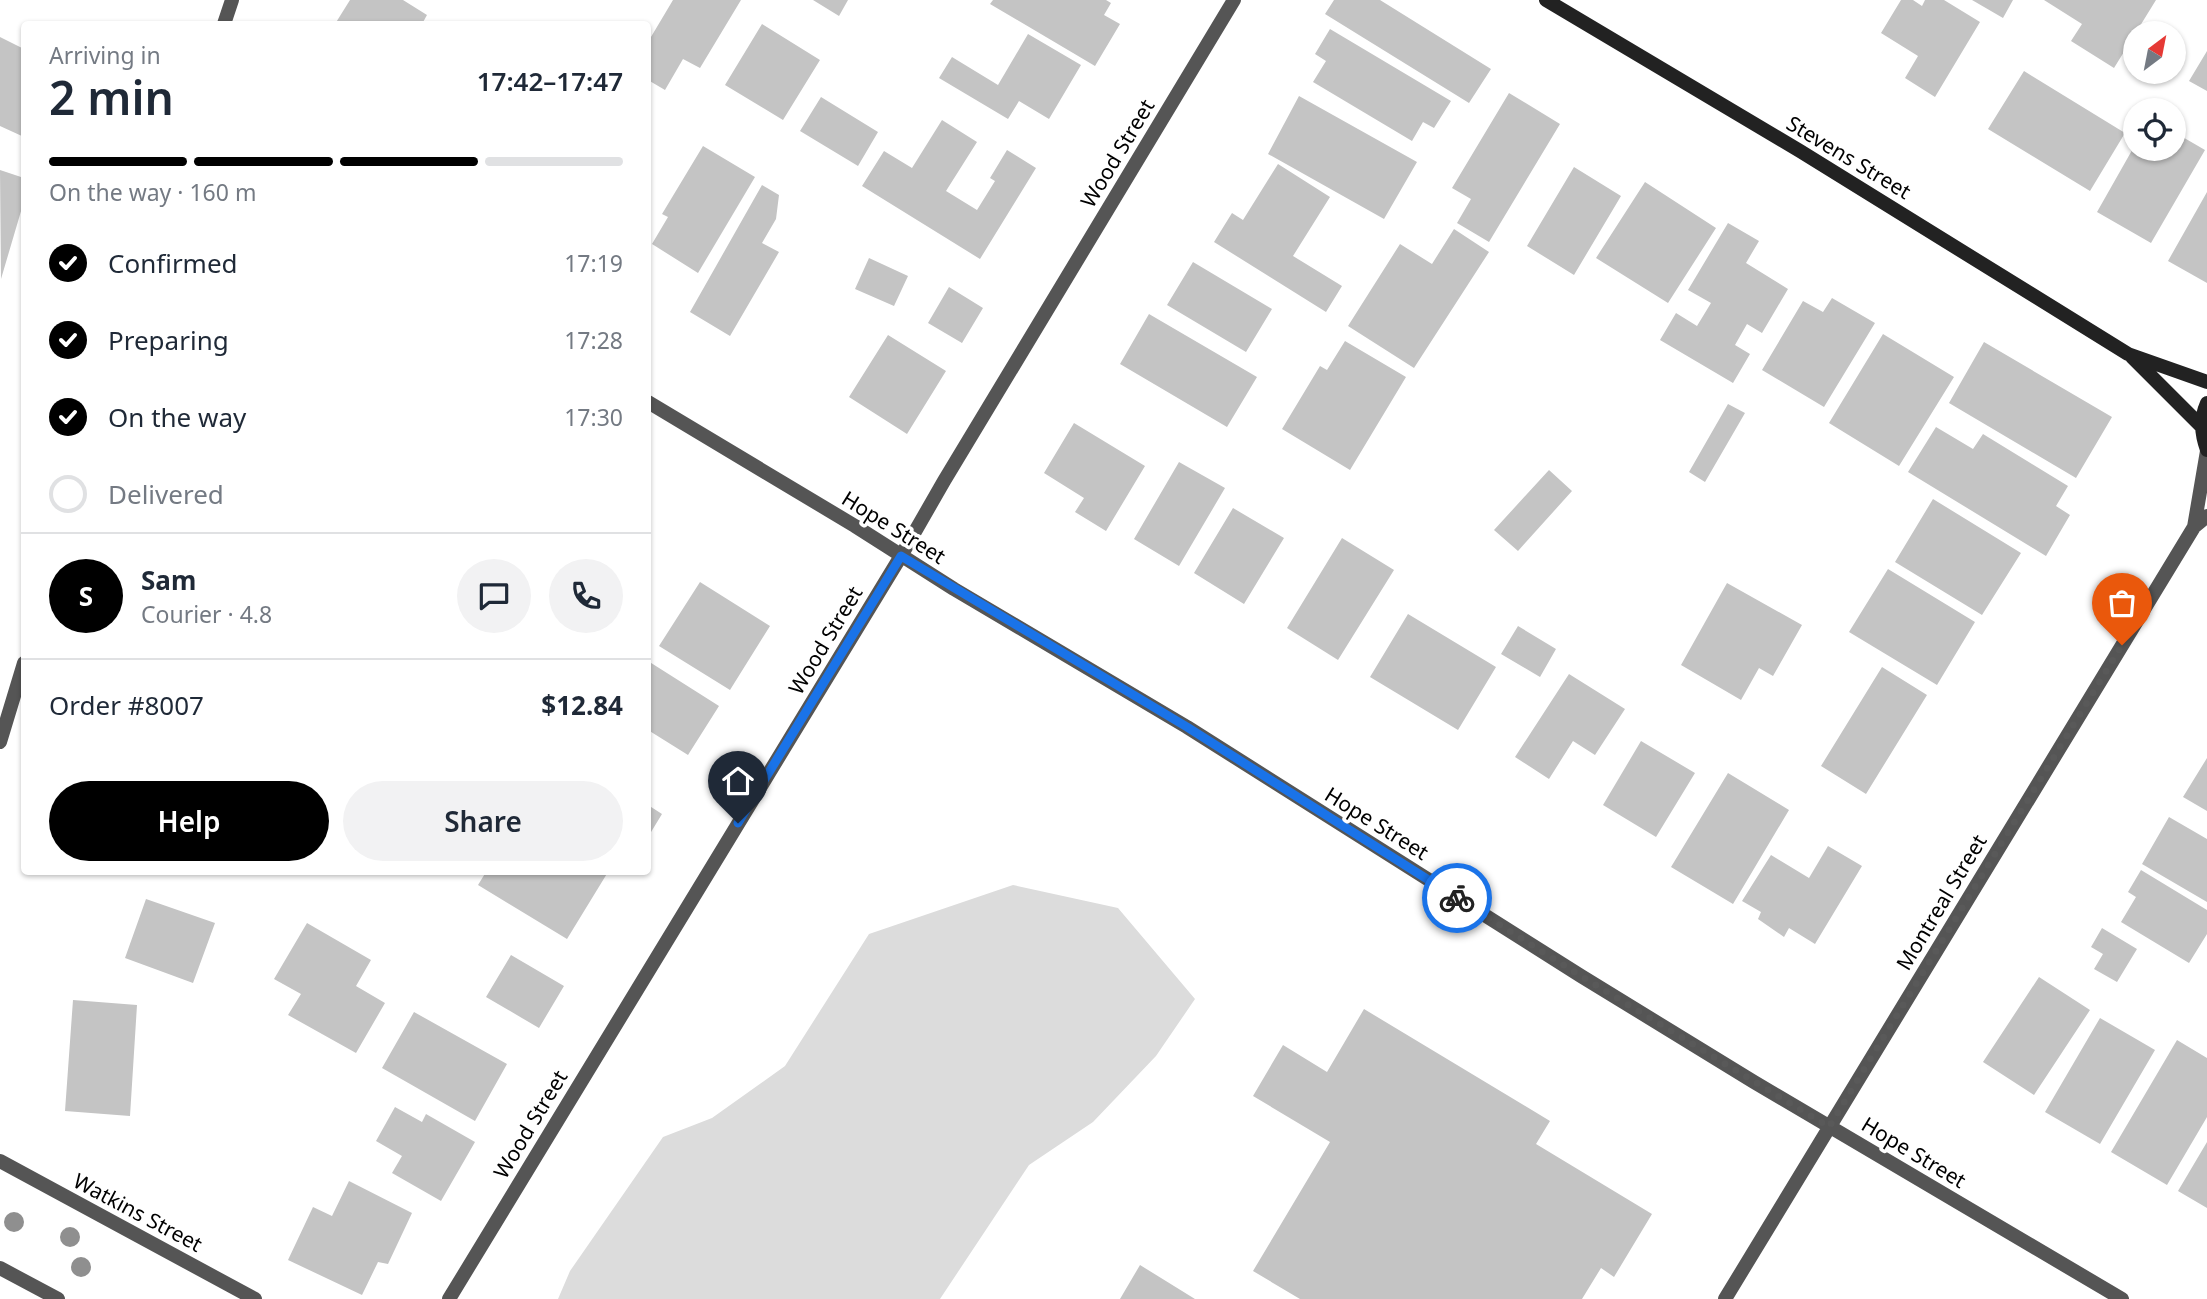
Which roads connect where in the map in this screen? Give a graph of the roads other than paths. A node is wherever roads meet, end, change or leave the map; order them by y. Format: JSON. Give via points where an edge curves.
{"nodes":[{"id":1,"x":232,"y":0,"type":"edge"},
{"id":2,"x":1234,"y":0,"type":"edge"},
{"id":3,"x":1546,"y":0,"type":"edge"},
{"id":4,"x":225,"y":21,"type":"edge"},
{"id":5,"x":2128,"y":354,"type":"junction"},
{"id":6,"x":2207,"y":382,"type":"edge"},
{"id":7,"x":2207,"y":403,"type":"edge"},
{"id":8,"x":651,"y":404,"type":"edge"},
{"id":9,"x":2201,"y":426,"type":"junction"},
{"id":10,"x":2207,"y":451,"type":"edge"},
{"id":11,"x":2207,"y":516,"type":"edge"},
{"id":12,"x":2194,"y":527,"type":"junction"},
{"id":13,"x":901,"y":556,"type":"junction"},
{"id":14,"x":21,"y":673,"type":"edge"},
{"id":15,"x":0,"y":742,"type":"edge"},
{"id":16,"x":1829,"y":1127,"type":"junction"},
{"id":17,"x":0,"y":1161,"type":"edge"},
{"id":18,"x":0,"y":1268,"type":"edge"},
{"id":19,"x":58,"y":1299,"type":"edge"},
{"id":20,"x":255,"y":1299,"type":"edge"},
{"id":21,"x":449,"y":1299,"type":"edge"},
{"id":22,"x":1725,"y":1299,"type":"edge"},
{"id":23,"x":2122,"y":1299,"type":"edge"}],
"edges":[{"from":1,"to":4,"type":"street"},
{"from":2,"to":13,"type":"street","name":"Wood Street"},
{"from":3,"to":5,"type":"street","name":"Stevens Street"},
{"from":5,"to":6,"type":"street","name":"Stevens Street"},
{"from":5,"to":9,"type":"street","name":"Stevens Street"},
{"from":7,"to":9,"type":"street"},
{"from":8,"to":13,"type":"street","name":"Hope Street"},
{"from":9,"to":10,"type":"street"},
{"from":10,"to":12,"type":"street","name":"Montreal Street"},
{"from":11,"to":12,"type":"street","name":"Montreal Street"},
{"from":12,"to":16,"type":"street","name":"Montreal Street"},
{"from":13,"to":16,"type":"street","name":"Hope Street","via":[[1187,727]]},
{"from":13,"to":21,"type":"street","name":"Wood Street"},
{"from":14,"to":15,"type":"street"},
{"from":16,"to":22,"type":"street","name":"Montreal Street"},
{"from":16,"to":23,"type":"street","name":"Hope Street"},
{"from":17,"to":20,"type":"street","name":"Watkins Street"},
{"from":18,"to":19,"type":"street"}]}
